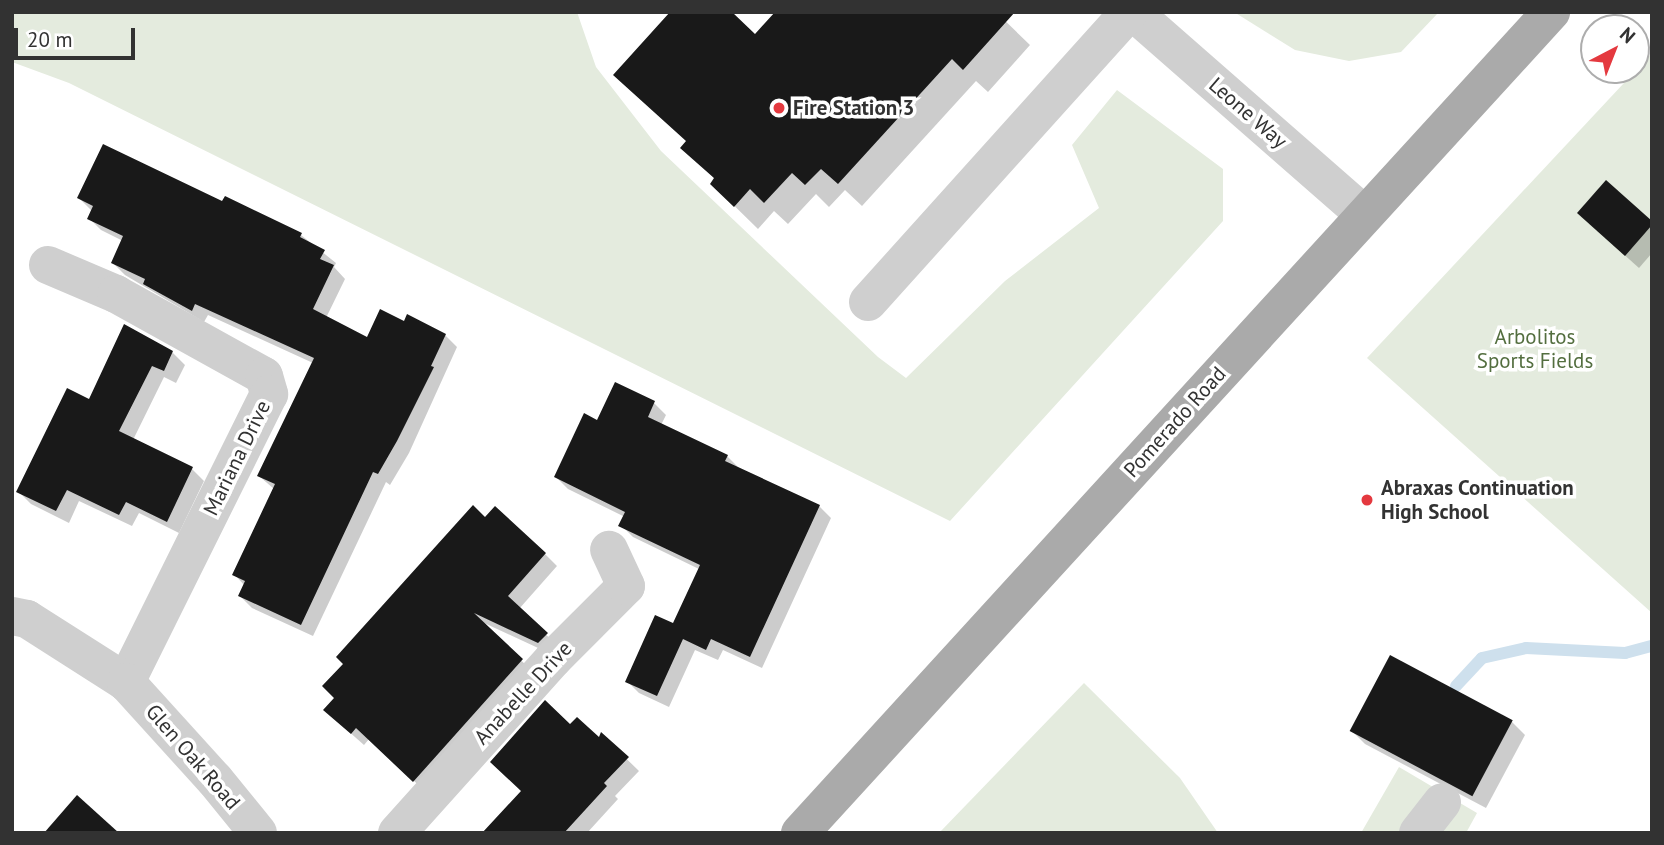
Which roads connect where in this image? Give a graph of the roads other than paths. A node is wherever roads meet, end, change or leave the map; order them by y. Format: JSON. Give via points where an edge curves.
{"nodes":[{"id":1,"x":1131,"y":12,"type":"edge"},
{"id":2,"x":1551,"y":12,"type":"edge"},
{"id":3,"x":1364,"y":214,"type":"junction"},
{"id":4,"x":48,"y":265,"type":"dead end"},
{"id":5,"x":868,"y":302,"type":"dead end"},
{"id":6,"x":610,"y":550,"type":"dead end"},
{"id":7,"x":12,"y":616,"type":"edge"},
{"id":8,"x":127,"y":682,"type":"junction"},
{"id":9,"x":1442,"y":802,"type":"dead end"},
{"id":10,"x":247,"y":819,"type":"edge"},
{"id":11,"x":397,"y":833,"type":"edge"},
{"id":12,"x":800,"y":833,"type":"edge"},
{"id":13,"x":1418,"y":833,"type":"edge"}],
"edges":[{"from":1,"to":3,"type":"street","name":"Leone Way"},
{"from":1,"to":5,"type":"street"},
{"from":2,"to":3,"type":"main road","name":"Pomerado Road"},
{"from":3,"to":12,"type":"main road","name":"Pomerado Road"},
{"from":4,"to":8,"type":"street","name":"Mariana Drive","via":[[116,294],[264,376],[269,394]]},
{"from":6,"to":11,"type":"street","name":"Anabelle Drive","via":[[626,586],[553,659]]},
{"from":7,"to":8,"type":"street","name":"Glen Oak Road","via":[[27,619]]},
{"from":8,"to":10,"type":"street","name":"Glen Oak Road"},
{"from":9,"to":13,"type":"street"}]}
